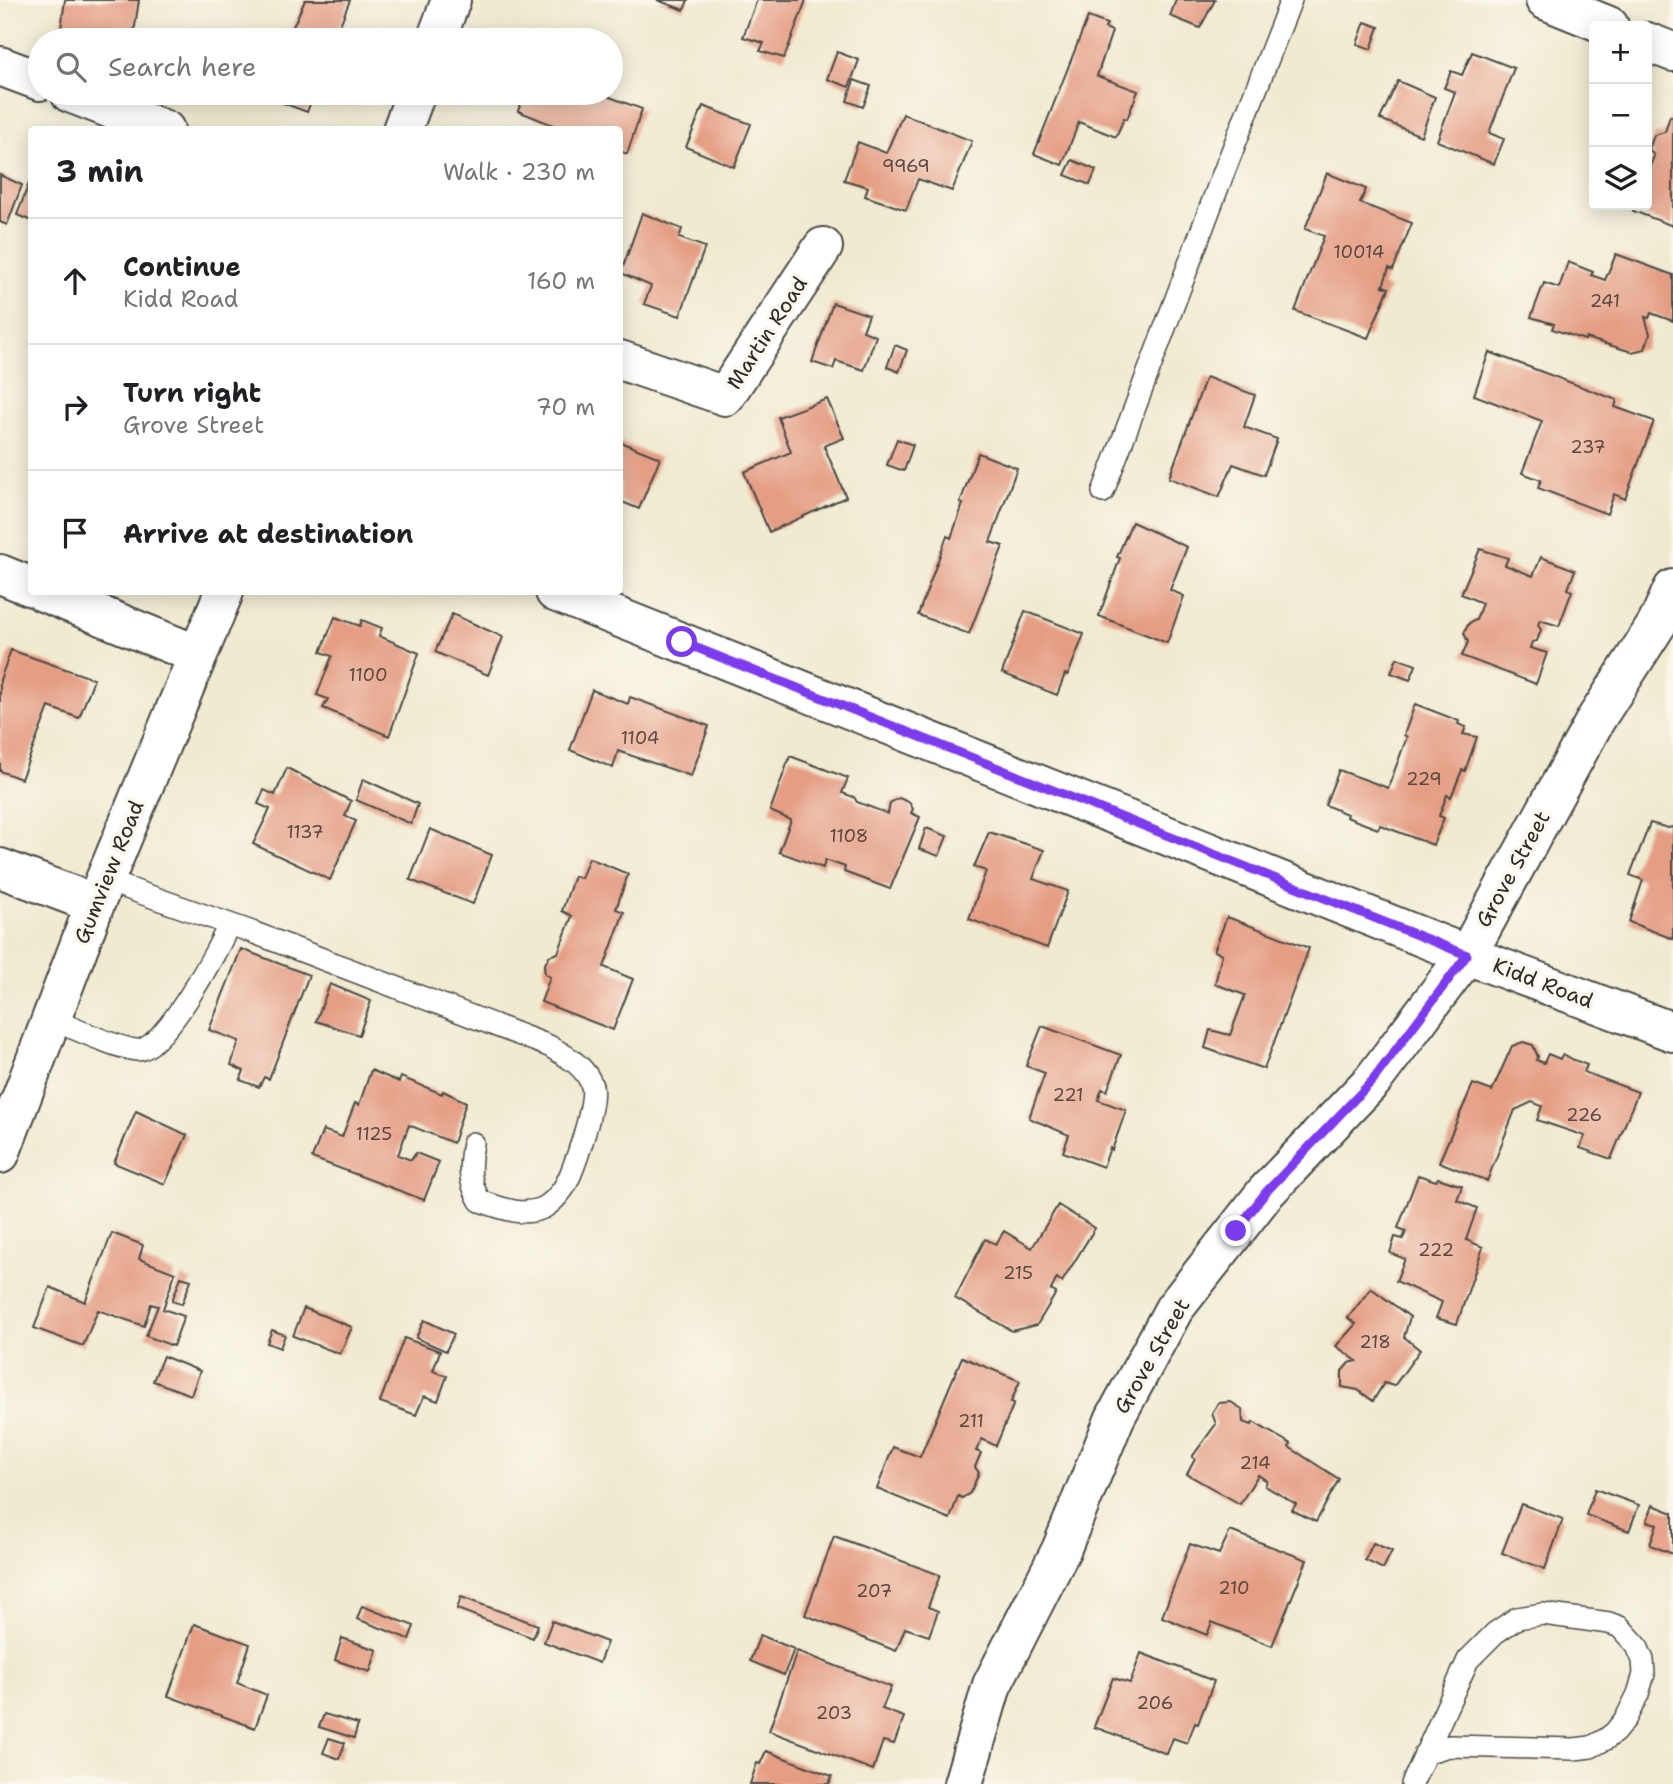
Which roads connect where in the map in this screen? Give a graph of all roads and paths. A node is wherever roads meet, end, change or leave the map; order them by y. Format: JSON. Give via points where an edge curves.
{"nodes":[{"id":1,"x":451,"y":0,"type":"edge"},
{"id":2,"x":1291,"y":0,"type":"edge"},
{"id":3,"x":1545,"y":0,"type":"edge"},
{"id":4,"x":1597,"y":21,"type":"edge"},
{"id":5,"x":440,"y":28,"type":"edge"},
{"id":6,"x":1652,"y":43,"type":"edge"},
{"id":7,"x":1673,"y":52,"type":"edge"},
{"id":8,"x":0,"y":66,"type":"edge"},
{"id":9,"x":28,"y":76,"type":"edge"},
{"id":10,"x":101,"y":105,"type":"edge"},
{"id":11,"x":411,"y":105,"type":"edge"},
{"id":12,"x":155,"y":126,"type":"edge"},
{"id":13,"x":404,"y":126,"type":"edge"},
{"id":14,"x":823,"y":247,"type":"dead end"},
{"id":15,"x":623,"y":361,"type":"edge"},
{"id":16,"x":1103,"y":492,"type":"dead end"},
{"id":17,"x":0,"y":574,"type":"edge"},
{"id":18,"x":28,"y":585,"type":"edge"},
{"id":19,"x":1673,"y":589,"type":"edge"},
{"id":20,"x":50,"y":595,"type":"edge"},
{"id":21,"x":223,"y":595,"type":"edge"},
{"id":22,"x":563,"y":595,"type":"edge"},
{"id":23,"x":198,"y":655,"type":"junction"},
{"id":24,"x":0,"y":868,"type":"edge"},
{"id":25,"x":100,"y":892,"type":"junction"},
{"id":26,"x":229,"y":924,"type":"junction"},
{"id":27,"x":1467,"y":955,"type":"junction"},
{"id":28,"x":51,"y":1019,"type":"junction"},
{"id":29,"x":1673,"y":1032,"type":"edge"},
{"id":30,"x":473,"y":1143,"type":"dead end"},
{"id":31,"x":0,"y":1154,"type":"edge"},
{"id":32,"x":1425,"y":1754,"type":"junction"},
{"id":33,"x":963,"y":1784,"type":"edge"},
{"id":34,"x":1412,"y":1784,"type":"edge"}],
"edges":[{"from":1,"to":5,"type":"street"},
{"from":2,"to":16,"type":"lane"},
{"from":3,"to":4,"type":"street"},
{"from":6,"to":7,"type":"street"},
{"from":8,"to":9,"type":"street"},
{"from":10,"to":12,"type":"street"},
{"from":11,"to":13,"type":"street"},
{"from":14,"to":15,"type":"street","name":"Martin Road","via":[[725,396]]},
{"from":17,"to":18,"type":"street"},
{"from":19,"to":27,"type":"street","name":"Grove Street"},
{"from":20,"to":23,"type":"street"},
{"from":21,"to":23,"type":"street","name":"Gumview Road"},
{"from":22,"to":27,"type":"street","name":"Kidd Road"},
{"from":23,"to":25,"type":"street","name":"Gumview Road"},
{"from":24,"to":25,"type":"street"},
{"from":25,"to":26,"type":"lane"},
{"from":25,"to":28,"type":"street","name":"Gumview Road"},
{"from":26,"to":28,"type":"lane","via":[[214,956],[153,1045],[139,1050],[125,1047]]},
{"from":26,"to":30,"type":"lane","via":[[549,1046],[587,1074],[594,1088],[591,1114],[564,1188],[547,1206],[530,1212],[480,1201],[472,1186]]},
{"from":27,"to":29,"type":"street","name":"Kidd Road"},
{"from":27,"to":33,"type":"street","name":"Grove Street","via":[[1373,1080],[1266,1192],[1174,1310],[1115,1419],[1061,1550],[992,1685]]},
{"from":28,"to":31,"type":"street","name":"Gumview Road"},
{"from":32,"to":32,"type":"lane","via":[[1468,1660],[1517,1618],[1543,1614],[1609,1623],[1620,1627],[1637,1646],[1644,1674],[1638,1695],[1615,1732],[1591,1747],[1449,1746]]},
{"from":32,"to":34,"type":"lane"}]}
